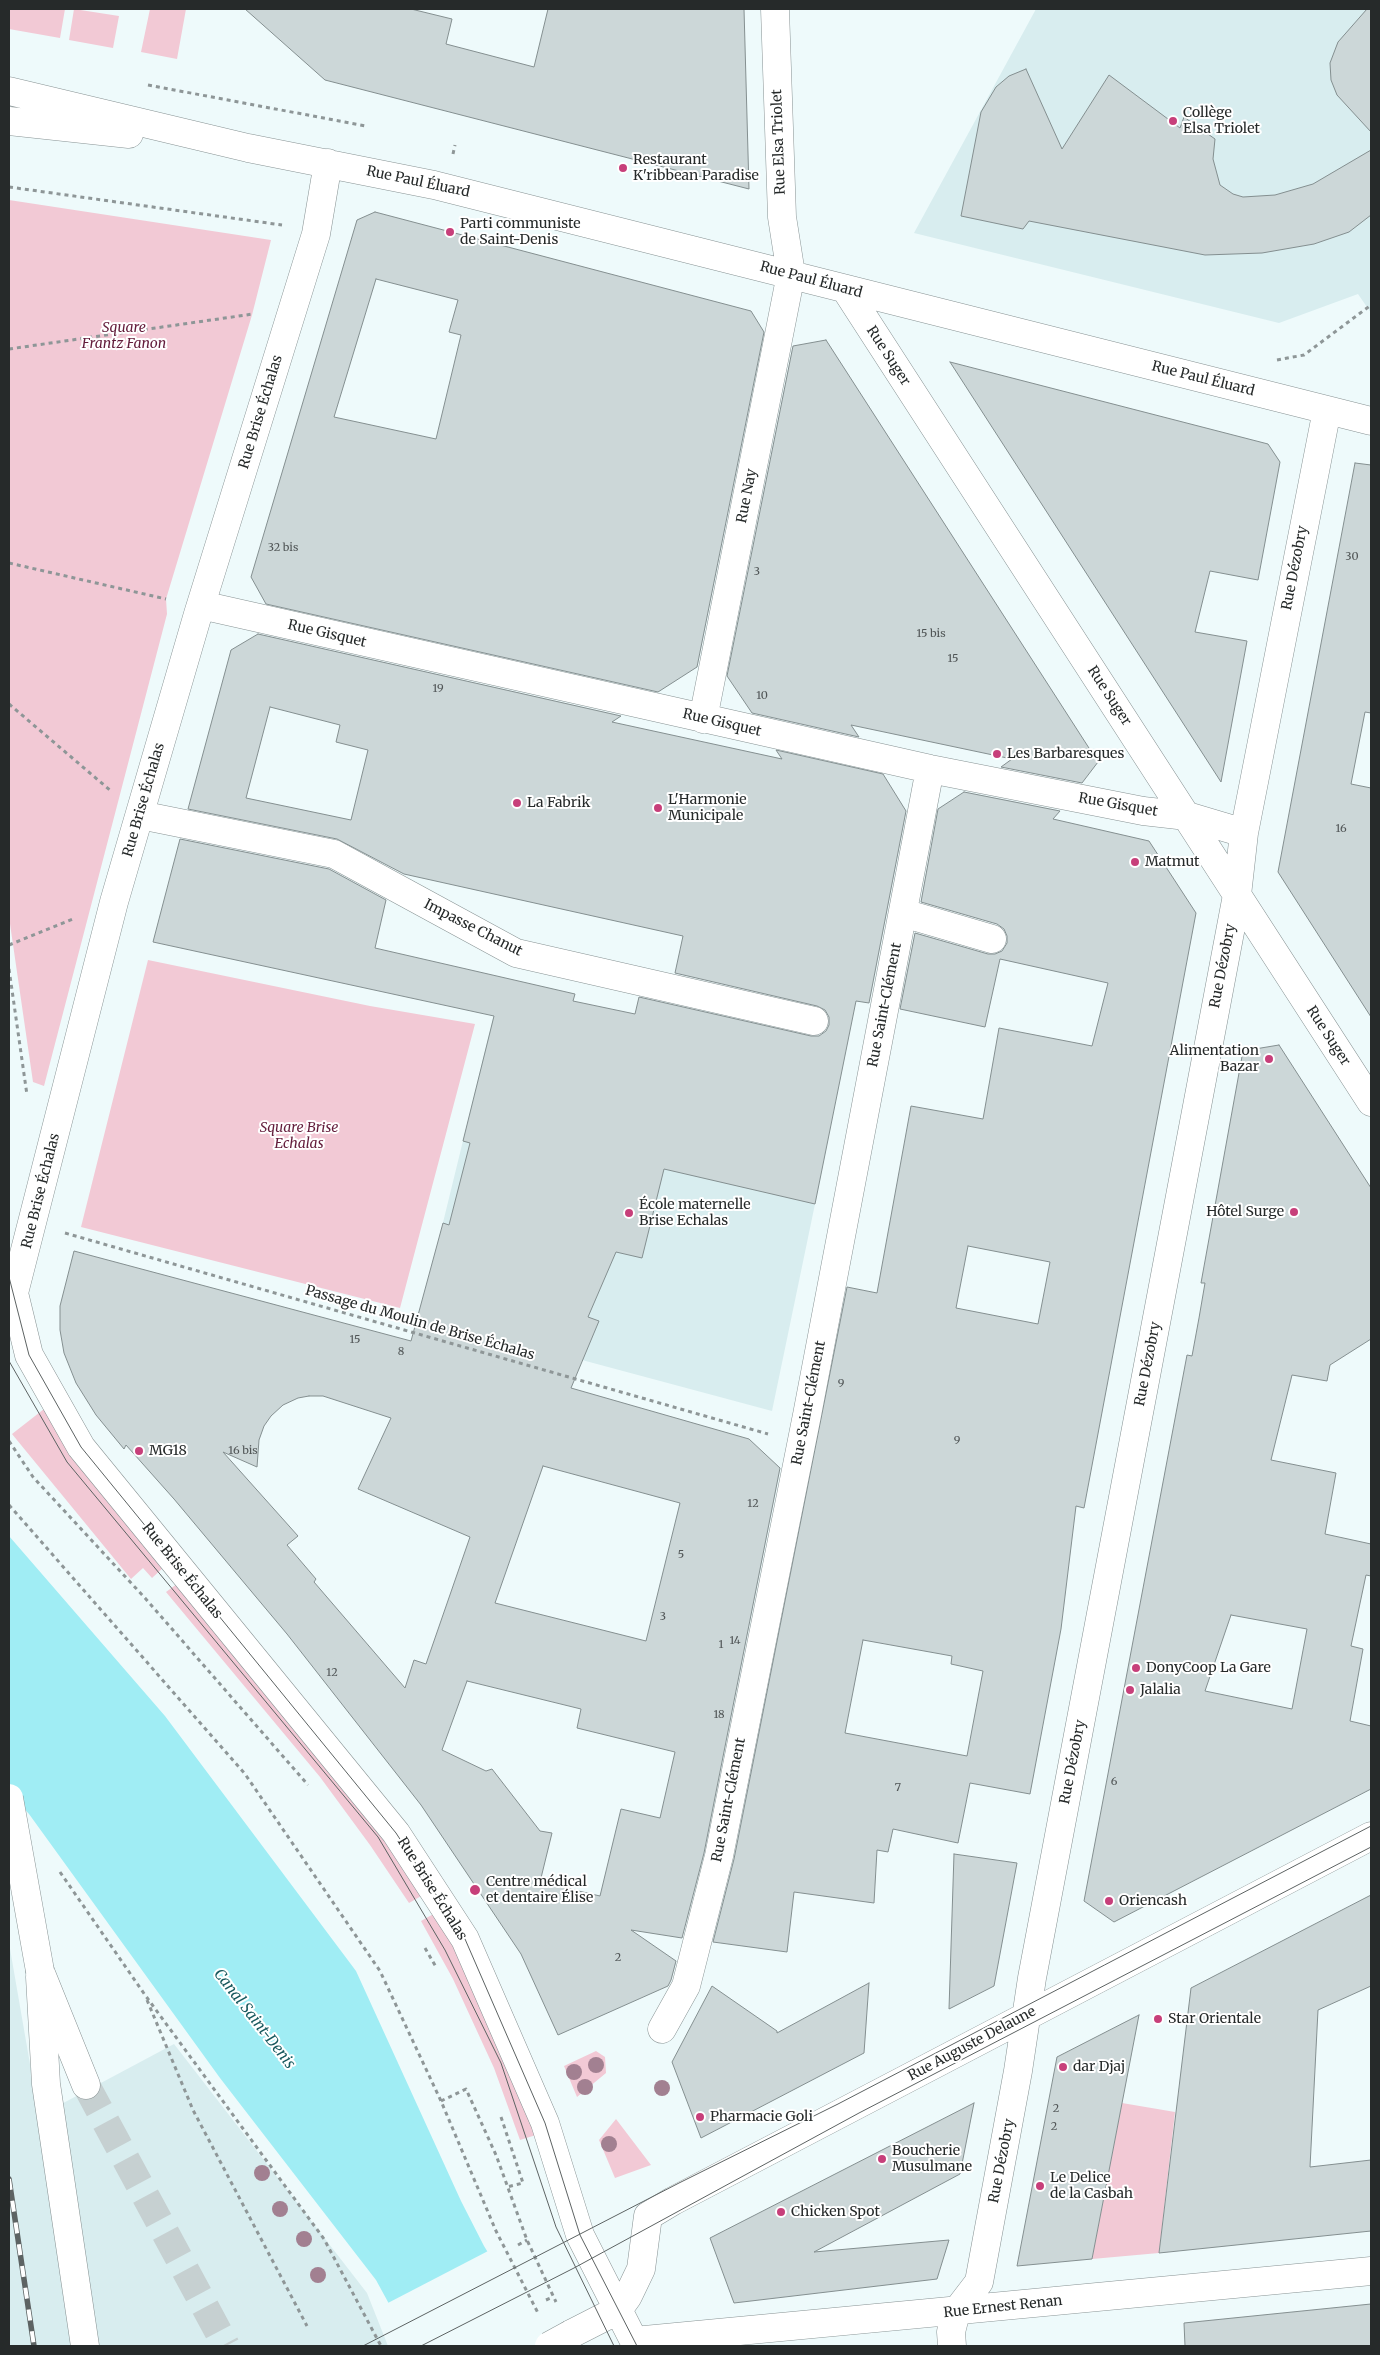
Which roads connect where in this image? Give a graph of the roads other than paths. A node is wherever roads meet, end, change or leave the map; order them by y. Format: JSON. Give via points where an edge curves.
{"nodes":[{"id":1,"x":775,"y":9,"type":"edge"},
{"id":2,"x":9,"y":91,"type":"edge"},
{"id":3,"x":9,"y":121,"type":"edge"},
{"id":4,"x":248,"y":148,"type":"junction"},
{"id":5,"x":328,"y":163,"type":"junction"},
{"id":6,"x":791,"y":274,"type":"junction"},
{"id":7,"x":846,"y":290,"type":"junction"},
{"id":8,"x":1327,"y":410,"type":"junction"},
{"id":9,"x":1371,"y":420,"type":"edge"},
{"id":10,"x":201,"y":605,"type":"junction"},
{"id":11,"x":703,"y":719,"type":"junction"},
{"id":12,"x":930,"y":769,"type":"junction"},
{"id":13,"x":140,"y":815,"type":"junction"},
{"id":14,"x":1187,"y":816,"type":"junction"},
{"id":15,"x":1244,"y":833,"type":"junction"},
{"id":16,"x":1237,"y":894,"type":"junction"},
{"id":17,"x":903,"y":913,"type":"junction"},
{"id":18,"x":992,"y":939,"type":"dead end"},
{"id":19,"x":814,"y":1021,"type":"dead end"},
{"id":20,"x":1371,"y":1102,"type":"edge"},
{"id":21,"x":9,"y":1798,"type":"edge"},
{"id":22,"x":1371,"y":1836,"type":"edge"},
{"id":23,"x":40,"y":1971,"type":"junction"},
{"id":24,"x":1027,"y":2016,"type":"junction"},
{"id":25,"x":662,"y":2029,"type":"dead end"},
{"id":26,"x":86,"y":2085,"type":"tunnel mouth"},
{"id":27,"x":1371,"y":2271,"type":"edge"},
{"id":28,"x":623,"y":2303,"type":"junction"},
{"id":29,"x":956,"y":2312,"type":"junction"},
{"id":30,"x":560,"y":2340,"type":"edge"},
{"id":31,"x":651,"y":2342,"type":"edge"},
{"id":32,"x":85,"y":2346,"type":"edge"},
{"id":33,"x":952,"y":2346,"type":"edge"}],
"edges":[{"from":1,"to":6,"type":"street","name":"Rue Elsa Triolet","via":[[781,209]]},
{"from":2,"to":4,"type":"street","name":"Rue Paul Éluard"},
{"from":3,"to":4,"type":"street","name":"Rue Paul Éluard"},
{"from":4,"to":5,"type":"street","name":"Rue Paul Éluard"},
{"from":5,"to":6,"type":"street","name":"Rue Paul Éluard","via":[[434,184]]},
{"from":5,"to":10,"type":"street","name":"Rue Brise Échalas","via":[[316,234]]},
{"from":6,"to":7,"type":"street","name":"Rue Paul Éluard"},
{"from":6,"to":11,"type":"street","name":"Rue Nay"},
{"from":7,"to":8,"type":"street","name":"Rue Paul Éluard"},
{"from":7,"to":14,"type":"street","name":"Rue Suger"},
{"from":8,"to":9,"type":"street","name":"Rue Paul Éluard"},
{"from":8,"to":15,"type":"street","name":"Rue Dézobry"},
{"from":10,"to":11,"type":"street","name":"Rue Gisquet"},
{"from":10,"to":13,"type":"street","name":"Rue Brise Échalas"},
{"from":11,"to":12,"type":"street","name":"Rue Gisquet"},
{"from":12,"to":14,"type":"street","name":"Rue Gisquet","via":[[1143,811]]},
{"from":12,"to":17,"type":"street","name":"Rue Saint-Clément"},
{"from":13,"to":19,"type":"street","name":"Impasse Chanut","via":[[334,854],[516,953]]},
{"from":13,"to":28,"type":"street","name":"Rue Brise Échalas","via":[[114,902],[14,1293],[29,1355],[81,1447],[396,1833],[465,1939],[545,2122],[580,2235]]},
{"from":14,"to":15,"type":"street","name":"Rue Gisquet"},
{"from":14,"to":16,"type":"street","name":"Rue Suger"},
{"from":15,"to":16,"type":"street","name":"Rue Dézobry"},
{"from":16,"to":20,"type":"street","name":"Rue Suger"},
{"from":16,"to":24,"type":"street","name":"Rue Dézobry"},
{"from":17,"to":18,"type":"street"},
{"from":17,"to":25,"type":"street","name":"Rue Saint-Clément","via":[[719,1856],[686,1986]]},
{"from":21,"to":23,"type":"street","bridge":true},
{"from":22,"to":24,"type":"street","name":"Rue Auguste Delaune"},
{"from":23,"to":26,"type":"street"},
{"from":23,"to":32,"type":"street","via":[[46,2084]]},
{"from":24,"to":28,"type":"street","name":"Rue Auguste Delaune","via":[[648,2216],[641,2269]]},
{"from":24,"to":29,"type":"street","name":"Rue Dézobry","via":[[979,2282]]},
{"from":27,"to":29,"type":"street","name":"Rue Ernest Renan"},
{"from":28,"to":30,"type":"street"},
{"from":28,"to":31,"type":"street","name":"Rue Brise Échalas"},
{"from":29,"to":31,"type":"street","name":"Rue Ernest Renan"},
{"from":29,"to":33,"type":"street","via":[[951,2332]]}]}
